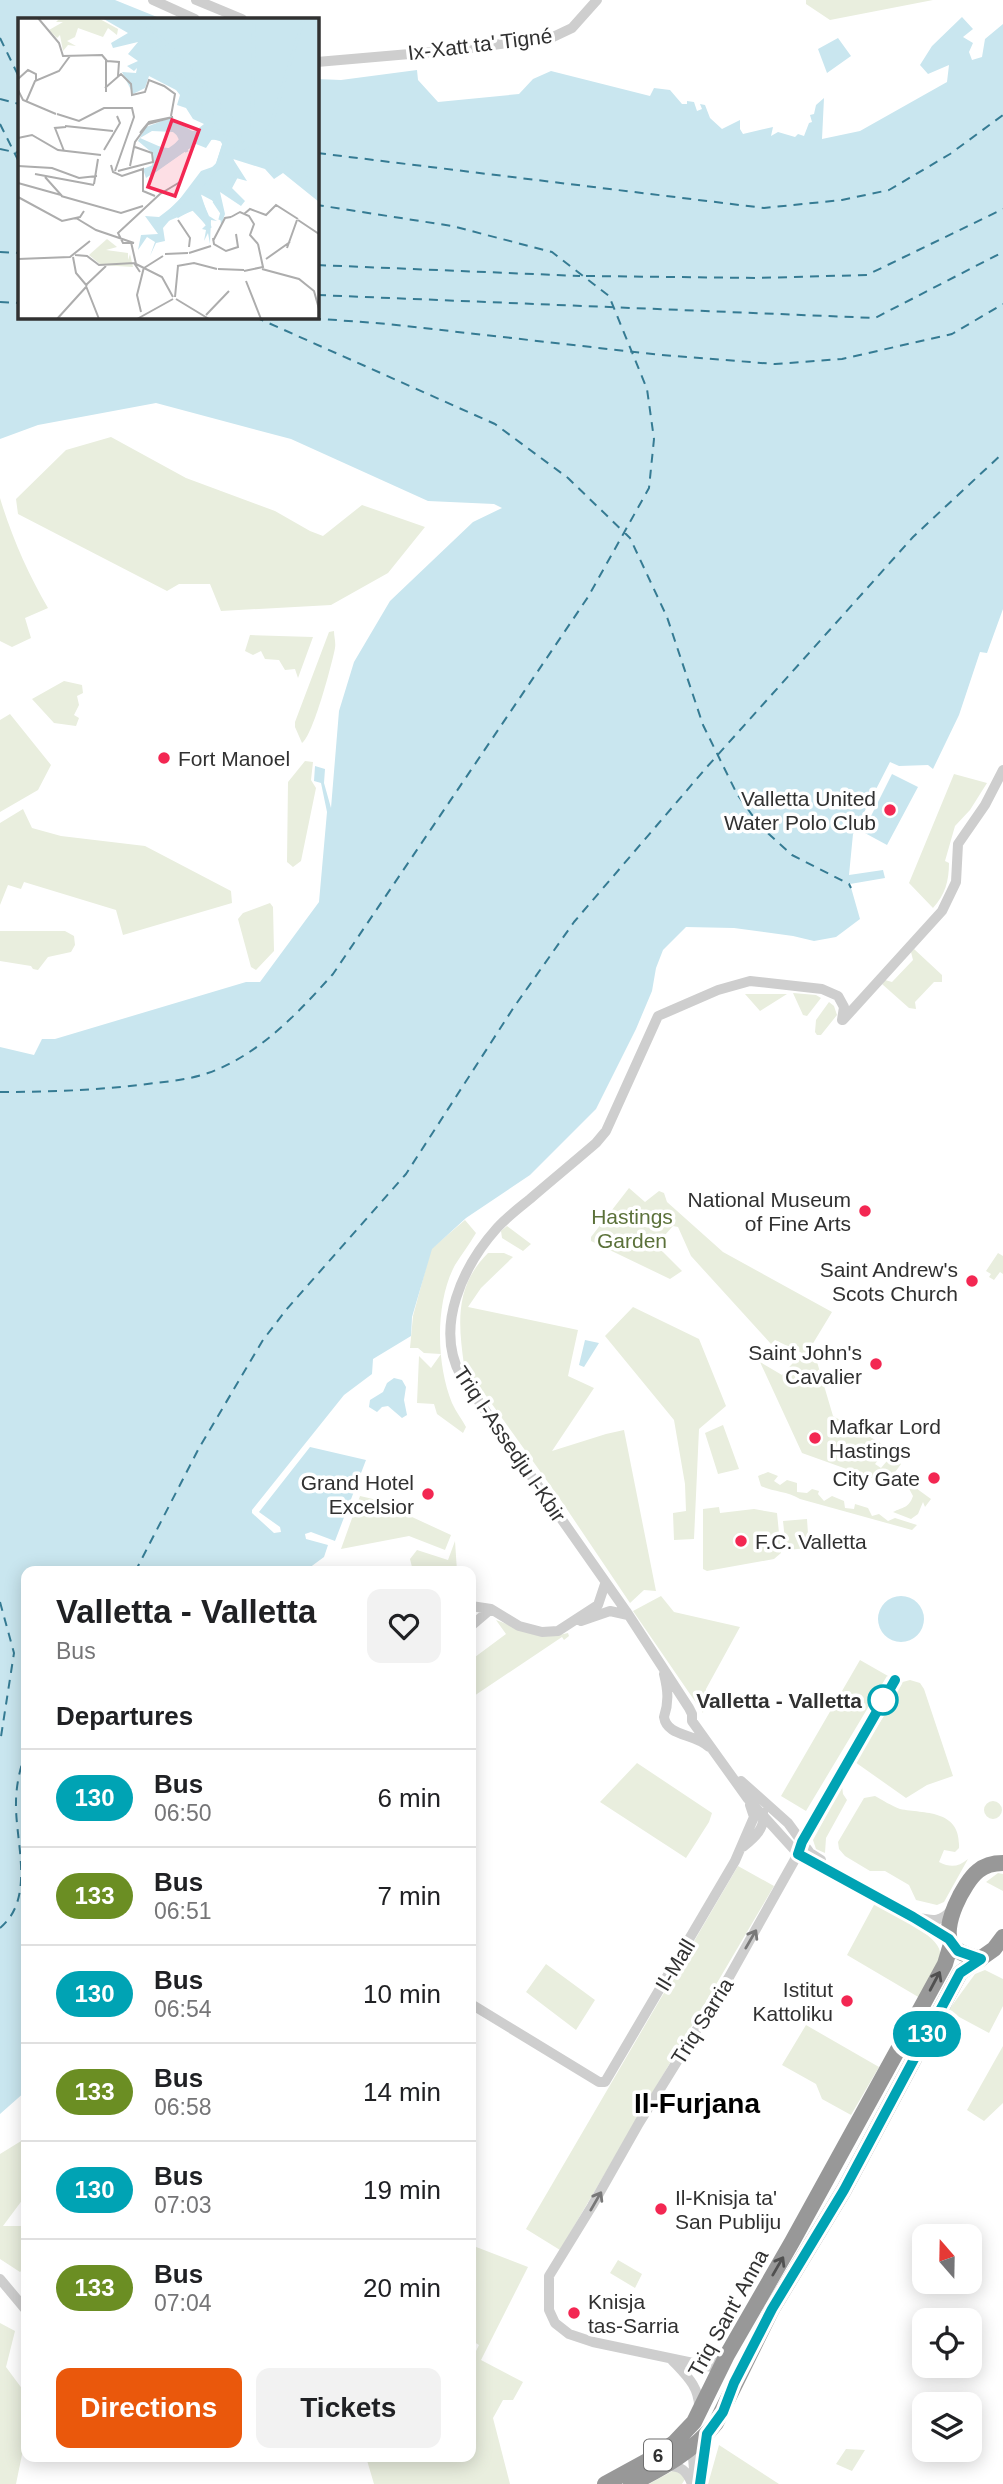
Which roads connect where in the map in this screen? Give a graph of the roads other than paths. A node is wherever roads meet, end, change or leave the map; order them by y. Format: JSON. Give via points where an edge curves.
{"nodes":[{"id":1,"x":153,"y":0,"type":"edge"},
{"id":2,"x":196,"y":0,"type":"edge"},
{"id":3,"x":597,"y":0,"type":"edge"},
{"id":4,"x":193,"y":18,"type":"edge"},
{"id":5,"x":240,"y":18,"type":"edge"},
{"id":6,"x":318,"y":53,"type":"edge"},
{"id":7,"x":349,"y":58,"type":"junction"},
{"id":8,"x":318,"y":62,"type":"edge"},
{"id":9,"x":1003,"y":770,"type":"edge"},
{"id":10,"x":866,"y":994,"type":"junction"},
{"id":11,"x":838,"y":996,"type":"junction"},
{"id":12,"x":605,"y":1584,"type":"junction"},
{"id":13,"x":617,"y":1600,"type":"junction"},
{"id":14,"x":598,"y":1605,"type":"junction"},
{"id":15,"x":476,"y":1607,"type":"edge"},
{"id":16,"x":491,"y":1609,"type":"junction"},
{"id":17,"x":628,"y":1615,"type":"junction"},
{"id":18,"x":476,"y":1622,"type":"edge"},
{"id":19,"x":572,"y":1623,"type":"junction"},
{"id":20,"x":663,"y":1668,"type":"junction"},
{"id":21,"x":668,"y":1708,"type":"junction"},
{"id":22,"x":689,"y":1708,"type":"junction"},
{"id":23,"x":692,"y":1721,"type":"junction"},
{"id":24,"x":681,"y":1732,"type":"junction"},
{"id":25,"x":722,"y":1761,"type":"junction"},
{"id":26,"x":746,"y":1786,"type":"junction"},
{"id":27,"x":748,"y":1800,"type":"junction"},
{"id":28,"x":765,"y":1819,"type":"junction"},
{"id":29,"x":757,"y":1836,"type":"junction"},
{"id":30,"x":782,"y":1837,"type":"junction"},
{"id":31,"x":802,"y":1842,"type":"junction"},
{"id":32,"x":743,"y":1847,"type":"junction"},
{"id":33,"x":798,"y":1854,"type":"junction"},
{"id":34,"x":1003,"y":1863,"type":"edge"},
{"id":35,"x":787,"y":1873,"type":"junction"},
{"id":36,"x":852,"y":1882,"type":"junction"},
{"id":37,"x":955,"y":1905,"type":"junction"},
{"id":38,"x":913,"y":1917,"type":"junction"},
{"id":39,"x":1003,"y":1937,"type":"edge"},
{"id":40,"x":950,"y":1942,"type":"junction"},
{"id":41,"x":981,"y":1959,"type":"junction"},
{"id":42,"x":476,"y":2007,"type":"edge"},
{"id":43,"x":0,"y":2279,"type":"edge"},
{"id":44,"x":21,"y":2304,"type":"edge"},
{"id":45,"x":727,"y":2355,"type":"junction"},
{"id":46,"x":672,"y":2360,"type":"junction"},
{"id":47,"x":696,"y":2417,"type":"junction"},
{"id":48,"x":707,"y":2434,"type":"junction"},
{"id":49,"x":692,"y":2446,"type":"junction"},
{"id":50,"x":665,"y":2466,"type":"junction"},
{"id":51,"x":605,"y":2484,"type":"edge"},
{"id":52,"x":631,"y":2484,"type":"edge"},
{"id":53,"x":696,"y":2484,"type":"edge"}],
"edges":[{"from":1,"to":4,"type":"street"},
{"from":2,"to":5,"type":"street"},
{"from":3,"to":7,"type":"street","name":"Ix-Xatt ta' Tigné","via":[[572,28],[553,37]]},
{"from":6,"to":7,"type":"street","name":"Ix-Xatt ta' Tigné"},
{"from":7,"to":8,"type":"street","name":"Ix-Xatt ta' Tigné"},
{"from":9,"to":10,"type":"street","via":[[958,844],[956,882],[942,911]]},
{"from":10,"to":11,"type":"street","via":[[854,999]]},
{"from":10,"to":11,"type":"street","via":[[842,1020],[844,1007]]},
{"from":11,"to":12,"type":"street","name":"Triq l-Assedju l-Kbir","via":[[822,989],[742,981],[658,1016],[606,1131],[498,1226],[473,1261],[455,1302],[451,1327],[454,1362]]},
{"from":12,"to":13,"type":"street","name":"Triq l-Assedju l-Kbir"},
{"from":12,"to":14,"type":"street"},
{"from":13,"to":14,"type":"street"},
{"from":13,"to":17,"type":"street","name":"Triq l-Assedju l-Kbir"},
{"from":14,"to":19,"type":"street"},
{"from":15,"to":16,"type":"street"},
{"from":16,"to":18,"type":"street"},
{"from":16,"to":19,"type":"street","via":[[519,1626],[542,1632],[558,1631]]},
{"from":17,"to":19,"type":"street","via":[[610,1611]]},
{"from":17,"to":20,"type":"street","name":"Triq l-Assedju l-Kbir"},
{"from":20,"to":21,"type":"street","name":"Triq l-Assedju l-Kbir"},
{"from":20,"to":22,"type":"street","name":"Triq l-Assedju l-Kbir"},
{"from":21,"to":22,"type":"street","via":[[678,1703]]},
{"from":21,"to":24,"type":"street","name":"Triq l-Assedju l-Kbir","via":[[664,1717],[667,1727]]},
{"from":22,"to":23,"type":"street","name":"Triq l-Assedju l-Kbir"},
{"from":23,"to":24,"type":"street"},
{"from":23,"to":25,"type":"street","name":"Triq l-Assedju l-Kbir"},
{"from":24,"to":25,"type":"street","name":"Triq l-Assedju l-Kbir","via":[[705,1742]]},
{"from":25,"to":26,"type":"street","name":"Triq l-Assedju l-Kbir"},
{"from":25,"to":27,"type":"street","name":"Triq l-Assedju l-Kbir"},
{"from":26,"to":28,"type":"street","name":"Triq l-Assedju l-Kbir","via":[[763,1808]]},
{"from":26,"to":31,"type":"street","name":"Triq l-Assedju l-Kbir","via":[[788,1823]]},
{"from":27,"to":28,"type":"street","name":"Triq l-Assedju l-Kbir"},
{"from":27,"to":32,"type":"street","via":[[754,1817]]},
{"from":28,"to":29,"type":"street"},
{"from":28,"to":30,"type":"street","name":"Triq l-Assedju l-Kbir"},
{"from":29,"to":30,"type":"street"},
{"from":29,"to":32,"type":"street"},
{"from":30,"to":33,"type":"street","name":"Triq l-Assedju l-Kbir"},
{"from":30,"to":35,"type":"street","via":[[790,1854]]},
{"from":31,"to":33,"type":"street","name":"Triq Sarria"},
{"from":31,"to":36,"type":"street","name":"Triq l-Assedju l-Kbir","via":[[810,1853]]},
{"from":32,"to":42,"type":"street","name":"Il-Mall","via":[[605,2082],[598,2082]]},
{"from":33,"to":35,"type":"street","name":"Triq Sarria"},
{"from":33,"to":36,"type":"street","name":"Triq l-Assedju l-Kbir"},
{"from":34,"to":37,"type":"highway","number":"6","via":[[976,1872]]},
{"from":46,"to":35,"type":"street","name":"Triq Sarria","one_way":true,"via":[[569,2334],[555,2323],[549,2310],[549,2276]]},
{"from":36,"to":38,"type":"street","name":"Triq l-Assedju l-Kbir"},
{"from":37,"to":38,"type":"street","via":[[946,1917],[933,1921]]},
{"from":37,"to":40,"type":"highway","number":"6"},
{"from":38,"to":40,"type":"street","name":"Triq l-Assedju l-Kbir"},
{"from":39,"to":41,"type":"highway","number":"6"},
{"from":40,"to":41,"type":"highway","via":[[958,1951]]},
{"from":45,"to":40,"type":"highway","name":"Triq Sant' Anna","number":"6","one_way":true,"via":[[945,1964]]},
{"from":41,"to":48,"type":"highway","name":"Triq Sant' Anna","number":"6","via":[[960,1973]]},
{"from":43,"to":44,"type":"street"},
{"from":45,"to":46,"type":"street","via":[[712,2367]]},
{"from":45,"to":47,"type":"highway","name":"Triq Sant' Anna","number":"6"},
{"from":46,"to":47,"type":"street","via":[[691,2379],[699,2401]]},
{"from":47,"to":49,"type":"highway"},
{"from":47,"to":51,"type":"highway","name":"Triq Sant' Anna","number":"6","via":[[675,2442]]},
{"from":48,"to":49,"type":"highway","name":"Triq Sant' Anna","number":"6"},
{"from":48,"to":53,"type":"street"},
{"from":49,"to":50,"type":"highway","name":"Triq Sant' Anna","number":"6"},
{"from":49,"to":53,"type":"street"},
{"from":50,"to":52,"type":"highway","name":"Triq Sant' Anna","number":"6"},
{"from":50,"to":53,"type":"street","via":[[681,2468]]}]}
